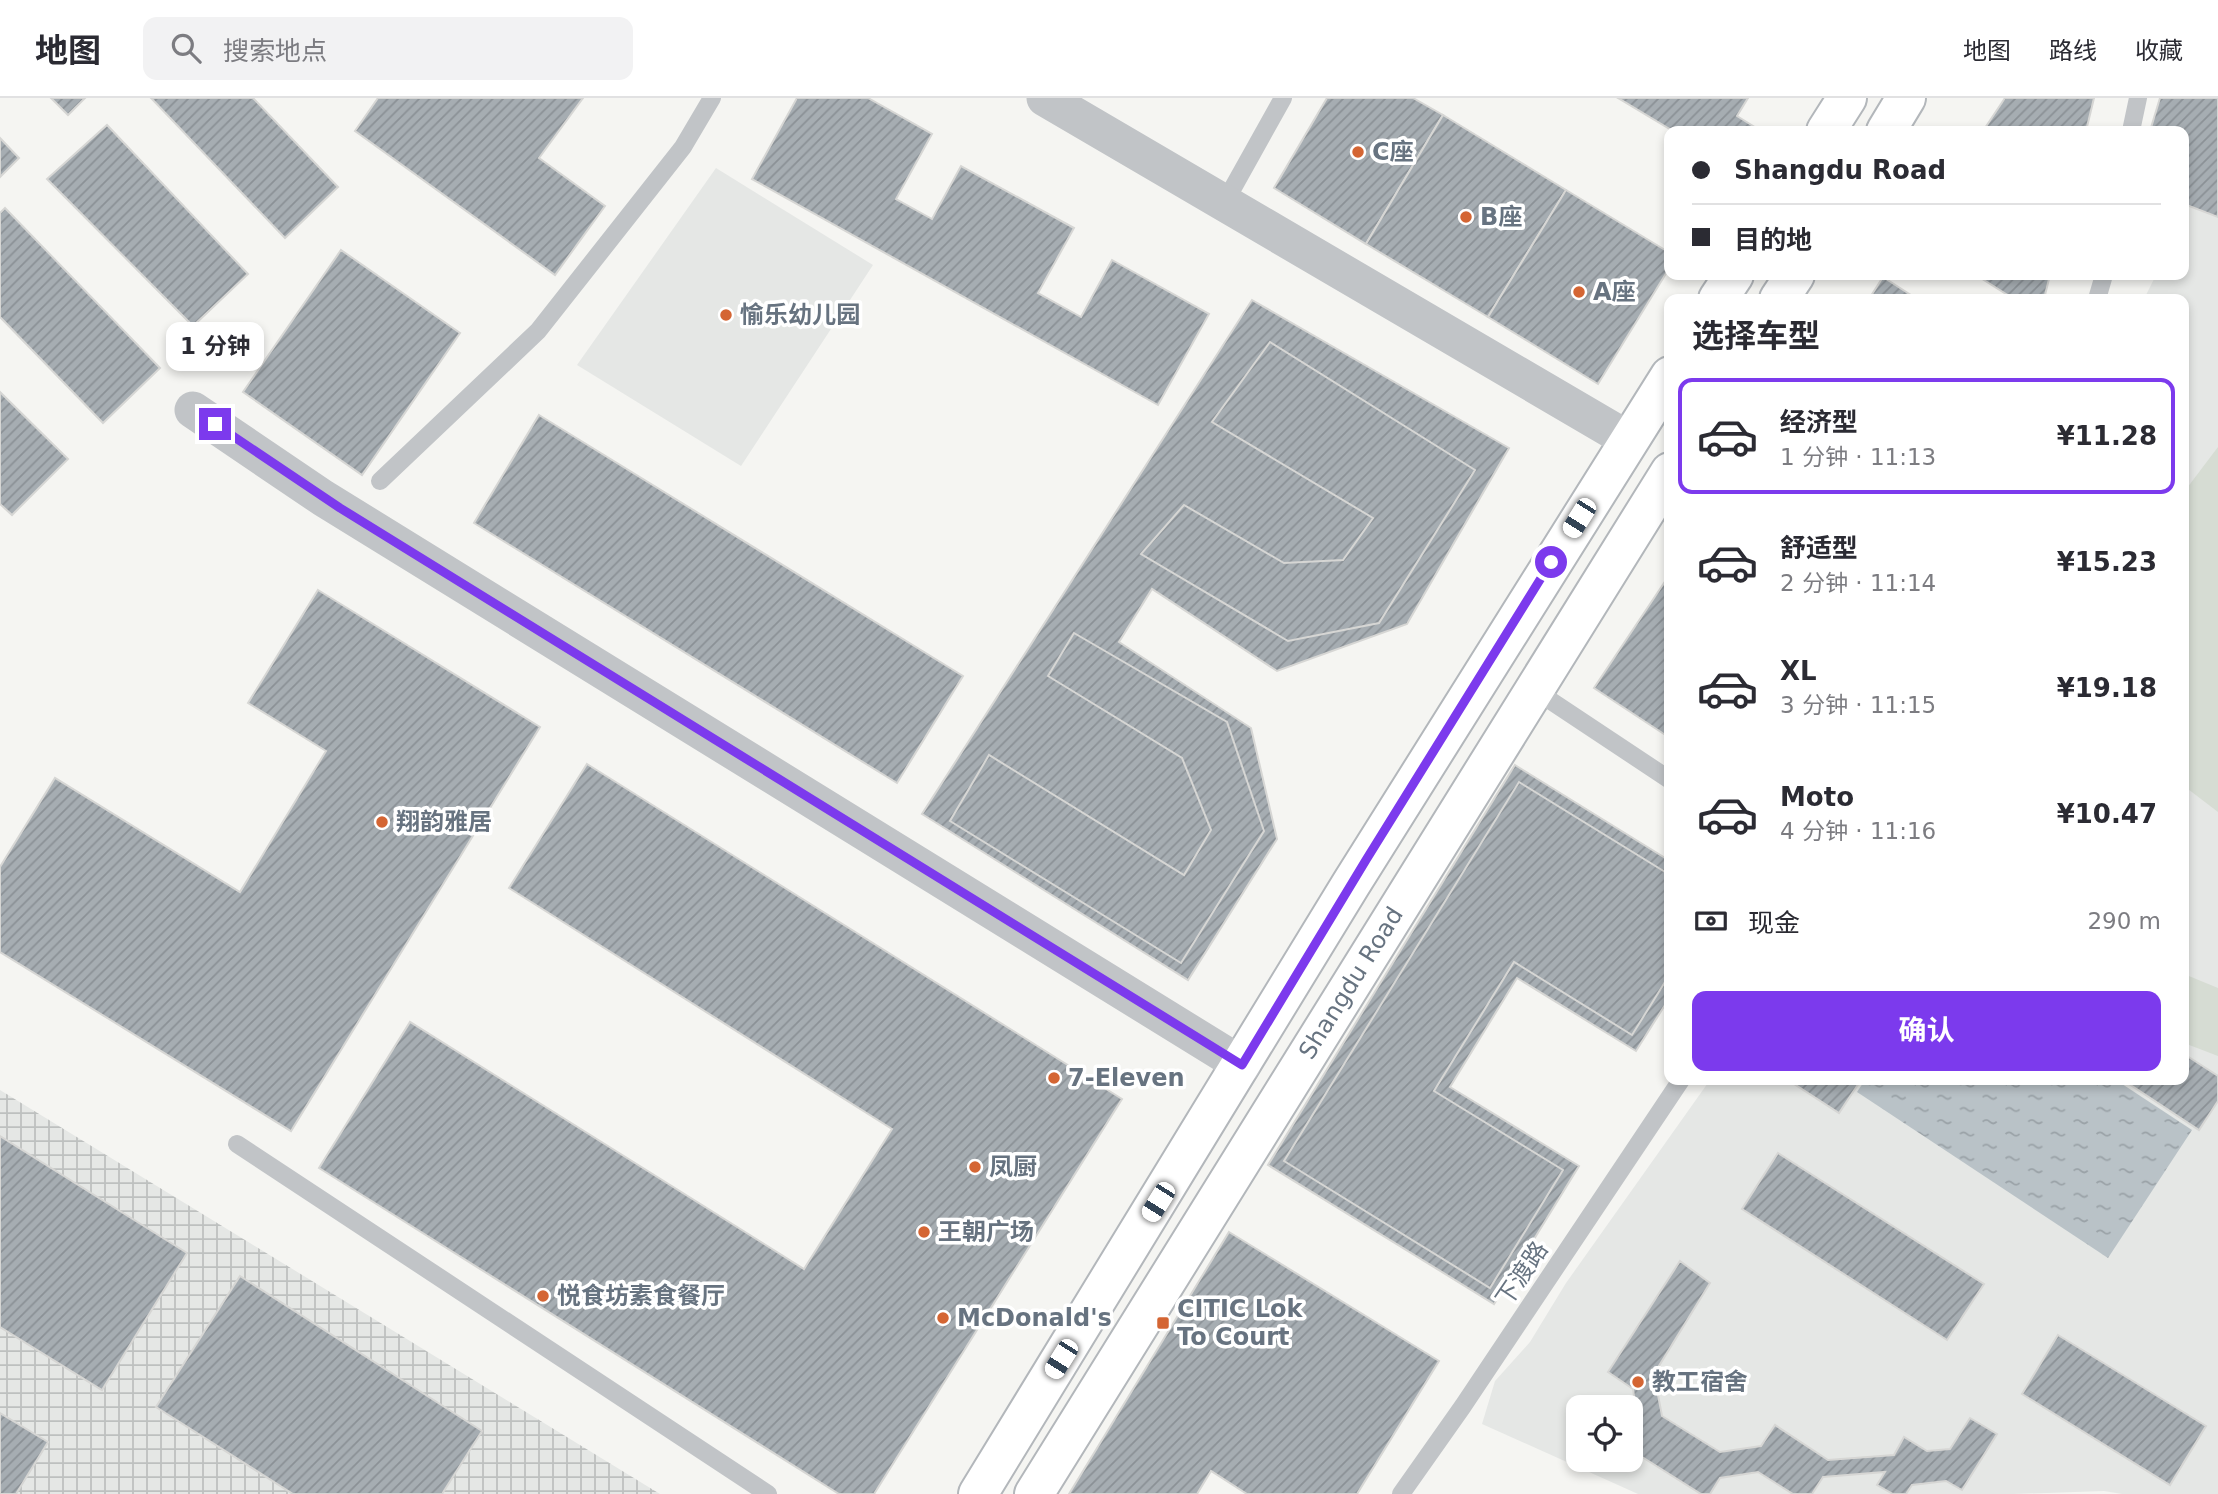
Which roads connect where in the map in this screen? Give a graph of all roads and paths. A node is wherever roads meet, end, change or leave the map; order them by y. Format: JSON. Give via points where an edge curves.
{"nodes":[{"id":1,"x":712,"y":98,"type":"edge"},
{"id":2,"x":1045,"y":98,"type":"edge"},
{"id":3,"x":1283,"y":98,"type":"edge"},
{"id":4,"x":1847,"y":98,"type":"edge"},
{"id":5,"x":1906,"y":98,"type":"edge"},
{"id":6,"x":2138,"y":98,"type":"edge"},
{"id":7,"x":1829,"y":126,"type":"edge"},
{"id":8,"x":1889,"y":126,"type":"edge"},
{"id":9,"x":2132,"y":126,"type":"edge"},
{"id":10,"x":1225,"y":202,"type":"junction"},
{"id":11,"x":1664,"y":385,"type":"edge"},
{"id":12,"x":193,"y":410,"type":"dead end"},
{"id":13,"x":1629,"y":440,"type":"junction"},
{"id":14,"x":380,"y":481,"type":"dead end"},
{"id":15,"x":1664,"y":482,"type":"edge"},
{"id":16,"x":1533,"y":689,"type":"junction"},
{"id":17,"x":1664,"y":776,"type":"edge"},
{"id":18,"x":1242,"y":1065,"type":"junction"},
{"id":19,"x":1678,"y":1085,"type":"edge"},
{"id":20,"x":237,"y":1144,"type":"dead end"},
{"id":21,"x":768,"y":1494,"type":"edge"},
{"id":22,"x":978,"y":1494,"type":"edge"},
{"id":23,"x":1034,"y":1494,"type":"edge"},
{"id":24,"x":1401,"y":1494,"type":"edge"}],
"edges":[{"from":1,"to":14,"type":"lane","via":[[683,147],[538,331]]},
{"from":2,"to":10,"type":"street"},
{"from":3,"to":10,"type":"lane"},
{"from":4,"to":7,"type":"main road"},
{"from":5,"to":8,"type":"main road"},
{"from":6,"to":9,"type":"lane"},
{"from":10,"to":13,"type":"street"},
{"from":11,"to":13,"type":"main road","name":"Shangdu Road"},
{"from":12,"to":18,"type":"street","via":[[346,512]]},
{"from":13,"to":18,"type":"main road","name":"Shangdu Road"},
{"from":15,"to":16,"type":"main road","name":"Shangdu Road"},
{"from":16,"to":17,"type":"lane"},
{"from":16,"to":23,"type":"main road","name":"Shangdu Road"},
{"from":18,"to":22,"type":"main road","name":"Shangdu Road"},
{"from":19,"to":24,"type":"lane","name":"下渡路"},
{"from":20,"to":21,"type":"lane"}]}
